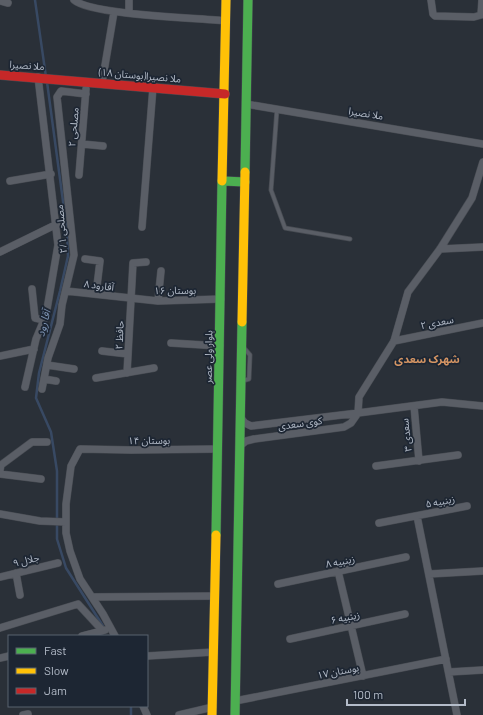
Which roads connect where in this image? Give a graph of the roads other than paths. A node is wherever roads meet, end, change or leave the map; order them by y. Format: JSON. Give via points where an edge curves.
{"nodes":[{"id":1,"x":74,"y":0,"type":"edge"},
{"id":2,"x":129,"y":0,"type":"edge"},
{"id":3,"x":226,"y":0,"type":"edge"},
{"id":4,"x":248,"y":0,"type":"edge"},
{"id":5,"x":431,"y":0,"type":"edge"},
{"id":6,"x":482,"y":0,"type":"edge"},
{"id":7,"x":0,"y":1,"type":"edge"},
{"id":8,"x":8,"y":3,"type":"dead end"},
{"id":9,"x":114,"y":12,"type":"junction"},
{"id":10,"x":129,"y":13,"type":"junction"},
{"id":11,"x":226,"y":21,"type":"junction"},
{"id":12,"x":0,"y":75,"type":"edge"},
{"id":13,"x":45,"y":78,"type":"junction"},
{"id":14,"x":87,"y":81,"type":"junction"},
{"id":15,"x":102,"y":83,"type":"junction"},
{"id":16,"x":153,"y":87,"type":"junction"},
{"id":17,"x":86,"y":94,"type":"junction"},
{"id":18,"x":225,"y":94,"type":"junction"},
{"id":19,"x":246,"y":104,"type":"junction"},
{"id":20,"x":277,"y":109,"type":"junction"},
{"id":21,"x":82,"y":144,"type":"junction"},
{"id":22,"x":483,"y":144,"type":"edge"},
{"id":23,"x":103,"y":146,"type":"dead end"},
{"id":24,"x":483,"y":162,"type":"edge"},
{"id":25,"x":50,"y":174,"type":"junction"},
{"id":26,"x":79,"y":175,"type":"dead end"},
{"id":27,"x":10,"y":181,"type":"dead end"},
{"id":28,"x":223,"y":181,"type":"junction"},
{"id":29,"x":245,"y":182,"type":"junction"},
{"id":30,"x":56,"y":224,"type":"junction"},
{"id":31,"x":142,"y":227,"type":"dead end"},
{"id":32,"x":350,"y":239,"type":"dead end"},
{"id":33,"x":483,"y":247,"type":"edge"},
{"id":34,"x":440,"y":249,"type":"junction"},
{"id":35,"x":0,"y":252,"type":"edge"},
{"id":36,"x":85,"y":259,"type":"dead end"},
{"id":37,"x":146,"y":262,"type":"dead end"},
{"id":38,"x":161,"y":271,"type":"dead end"},
{"id":39,"x":32,"y":290,"type":"dead end"},
{"id":40,"x":66,"y":291,"type":"junction"},
{"id":41,"x":96,"y":294,"type":"junction"},
{"id":42,"x":130,"y":299,"type":"junction"},
{"id":43,"x":221,"y":299,"type":"junction"},
{"id":44,"x":158,"y":301,"type":"junction"},
{"id":45,"x":44,"y":320,"type":"junction"},
{"id":46,"x":483,"y":323,"type":"edge"},
{"id":47,"x":394,"y":341,"type":"junction"},
{"id":48,"x":171,"y":343,"type":"dead end"},
{"id":49,"x":220,"y":346,"type":"junction"},
{"id":50,"x":34,"y":349,"type":"junction"},
{"id":51,"x":102,"y":352,"type":"dead end"},
{"id":52,"x":128,"y":354,"type":"junction"},
{"id":53,"x":0,"y":356,"type":"edge"},
{"id":54,"x":47,"y":365,"type":"junction"},
{"id":55,"x":154,"y":368,"type":"dead end"},
{"id":56,"x":74,"y":369,"type":"dead end"},
{"id":57,"x":127,"y":373,"type":"junction"},
{"id":58,"x":96,"y":378,"type":"dead end"},
{"id":59,"x":44,"y":379,"type":"junction"},
{"id":60,"x":56,"y":381,"type":"dead end"},
{"id":61,"x":25,"y":387,"type":"dead end"},
{"id":62,"x":42,"y":389,"type":"dead end"},
{"id":63,"x":414,"y":406,"type":"junction"},
{"id":64,"x":483,"y":406,"type":"edge"},
{"id":65,"x":358,"y":413,"type":"junction"},
{"id":66,"x":240,"y":417,"type":"junction"},
{"id":67,"x":47,"y":442,"type":"dead end"},
{"id":68,"x":240,"y":446,"type":"junction"},
{"id":69,"x":218,"y":449,"type":"junction"},
{"id":70,"x":458,"y":455,"type":"dead end"},
{"id":71,"x":419,"y":461,"type":"junction"},
{"id":72,"x":376,"y":466,"type":"dead end"},
{"id":73,"x":0,"y":470,"type":"edge"},
{"id":74,"x":0,"y":474,"type":"edge"},
{"id":75,"x":41,"y":479,"type":"dead end"},
{"id":76,"x":467,"y":506,"type":"dead end"},
{"id":77,"x":0,"y":514,"type":"edge"},
{"id":78,"x":417,"y":516,"type":"junction"},
{"id":79,"x":66,"y":522,"type":"junction"},
{"id":80,"x":378,"y":523,"type":"dead end"},
{"id":81,"x":406,"y":558,"type":"dead end"},
{"id":82,"x":58,"y":563,"type":"dead end"},
{"id":83,"x":338,"y":571,"type":"junction"},
{"id":84,"x":483,"y":571,"type":"edge"},
{"id":85,"x":16,"y":573,"type":"junction"},
{"id":86,"x":429,"y":574,"type":"junction"},
{"id":87,"x":0,"y":577,"type":"edge"},
{"id":88,"x":278,"y":584,"type":"dead end"},
{"id":89,"x":20,"y":595,"type":"dead end"},
{"id":90,"x":215,"y":596,"type":"junction"},
{"id":91,"x":92,"y":597,"type":"junction"},
{"id":92,"x":405,"y":614,"type":"dead end"},
{"id":93,"x":352,"y":626,"type":"junction"},
{"id":94,"x":0,"y":628,"type":"edge"},
{"id":95,"x":111,"y":628,"type":"junction"},
{"id":96,"x":98,"y":633,"type":"edge"},
{"id":97,"x":87,"y":635,"type":"edge"},
{"id":98,"x":114,"y":635,"type":"edge"},
{"id":99,"x":290,"y":639,"type":"dead end"},
{"id":100,"x":214,"y":652,"type":"junction"},
{"id":101,"x":148,"y":656,"type":"edge"},
{"id":102,"x":446,"y":659,"type":"junction"},
{"id":103,"x":483,"y":670,"type":"edge"},
{"id":104,"x":449,"y":672,"type":"junction"},
{"id":105,"x":363,"y":676,"type":"junction"},
{"id":106,"x":235,"y":702,"type":"junction"},
{"id":107,"x":212,"y":711,"type":"edge"},
{"id":108,"x":179,"y":715,"type":"edge"},
{"id":109,"x":234,"y":715,"type":"edge"},
{"id":110,"x":457,"y":715,"type":"edge"}],
"edges":[{"from":1,"to":9,"type":"street","via":[[85,6]]},
{"from":2,"to":10,"type":"street"},
{"from":3,"to":11,"type":"main road","name":"بلوار ولی عصر"},
{"from":4,"to":19,"type":"main road"},
{"from":5,"to":6,"type":"street","via":[[433,14],[436,16],[481,15]]},
{"from":7,"to":8,"type":"street"},
{"from":9,"to":10,"type":"street"},
{"from":9,"to":15,"type":"street"},
{"from":10,"to":11,"type":"street"},
{"from":11,"to":18,"type":"main road","name":"بلوار ولی عصر"},
{"from":12,"to":13,"type":"main road","name":"ملا نصیرا"},
{"from":13,"to":14,"type":"main road","name":"ملا نصیرا(بوستان ۱۸)"},
{"from":13,"to":25,"type":"street"},
{"from":14,"to":15,"type":"main road","name":"ملا نصیرا(بوستان ۱۸)"},
{"from":14,"to":17,"type":"street","name":"مصلحی ۲"},
{"from":15,"to":16,"type":"main road","name":"ملا نصیرا(بوستان ۱۸)"},
{"from":16,"to":18,"type":"main road","name":"ملا نصیرا(بوستان ۱۸)"},
{"from":16,"to":31,"type":"street"},
{"from":17,"to":21,"type":"street","name":"مصلحی ۲"},
{"from":17,"to":40,"type":"street","name":"مصلحی ۲/۱","via":[[61,91],[57,97],[74,255]]},
{"from":18,"to":28,"type":"main road","name":"بلوار ولی عصر"},
{"from":19,"to":20,"type":"street","name":"ملا نصیرا"},
{"from":19,"to":29,"type":"main road"},
{"from":20,"to":22,"type":"street","name":"ملا نصیرا"},
{"from":20,"to":32,"type":"lane","via":[[271,190],[285,228]]},
{"from":21,"to":23,"type":"street"},
{"from":21,"to":26,"type":"street","name":"مصلحی ۲"},
{"from":24,"to":34,"type":"street","via":[[472,198]]},
{"from":25,"to":27,"type":"street"},
{"from":25,"to":30,"type":"street"},
{"from":28,"to":29,"type":"main road"},
{"from":28,"to":43,"type":"main road","name":"بلوار ولی عصر"},
{"from":29,"to":66,"type":"main road"},
{"from":30,"to":35,"type":"street"},
{"from":30,"to":45,"type":"street","via":[[58,245]]},
{"from":33,"to":34,"type":"street"},
{"from":34,"to":47,"type":"street","via":[[408,292]]},
{"from":36,"to":41,"type":"street","via":[[100,261]]},
{"from":37,"to":42,"type":"street","name":"حافظ ۲","via":[[133,263]]},
{"from":38,"to":44,"type":"street"},
{"from":39,"to":45,"type":"street","via":[[35,318]]},
{"from":40,"to":41,"type":"street","name":"آقارود ۸"},
{"from":40,"to":54,"type":"street","name":"مصلحی ۲/۱","via":[[60,324]]},
{"from":41,"to":42,"type":"street","name":"آقارود ۸"},
{"from":42,"to":44,"type":"street","name":"بوستان ۱۶"},
{"from":42,"to":52,"type":"street","name":"حافظ ۲"},
{"from":43,"to":44,"type":"street","name":"بوستان ۱۶"},
{"from":43,"to":49,"type":"main road","name":"بلوار ولی عصر"},
{"from":45,"to":50,"type":"street"},
{"from":46,"to":47,"type":"street","name":"سعدی ۲"},
{"from":47,"to":65,"type":"street","via":[[359,397]]},
{"from":48,"to":49,"type":"street"},
{"from":49,"to":69,"type":"main road","name":"بلوار ولی عصر"},
{"from":50,"to":53,"type":"street"},
{"from":50,"to":61,"type":"street"},
{"from":51,"to":52,"type":"street"},
{"from":52,"to":57,"type":"street","name":"حافظ ۲"},
{"from":54,"to":56,"type":"street"},
{"from":54,"to":59,"type":"street","name":"مصلحی ۲/۱"},
{"from":55,"to":57,"type":"street"},
{"from":57,"to":58,"type":"street"},
{"from":59,"to":60,"type":"street"},
{"from":59,"to":62,"type":"street","name":"مصلحی ۲/۱"},
{"from":63,"to":64,"type":"street","name":"کوی سعدی","via":[[442,402]]},
{"from":63,"to":65,"type":"street","name":"کوی سعدی"},
{"from":63,"to":71,"type":"street","name":"سعدی ۳"},
{"from":65,"to":66,"type":"street","name":"کوی سعدی","via":[[251,426]]},
{"from":65,"to":68,"type":"street","name":"کوی سعدی","via":[[351,423],[344,427],[254,439]]},
{"from":66,"to":68,"type":"main road"},
{"from":67,"to":73,"type":"street","via":[[32,442],[1,465]]},
{"from":68,"to":106,"type":"main road"},
{"from":69,"to":79,"type":"street","name":"بوستان ۱۴","via":[[80,449],[71,466]]},
{"from":69,"to":90,"type":"main road","name":"بلوار ولی عصر"},
{"from":70,"to":71,"type":"street"},
{"from":71,"to":72,"type":"street"},
{"from":74,"to":75,"type":"street"},
{"from":76,"to":78,"type":"street","name":"زینبیه ۵"},
{"from":77,"to":79,"type":"street","via":[[40,521]]},
{"from":78,"to":80,"type":"street","name":"زینبیه ۵"},
{"from":78,"to":86,"type":"street"},
{"from":79,"to":91,"type":"street","via":[[70,551],[80,579]]},
{"from":81,"to":83,"type":"street","name":"زینبیه ۸"},
{"from":82,"to":85,"type":"street","name":"جلال ۹"},
{"from":83,"to":88,"type":"street","name":"زینبیه ۸"},
{"from":83,"to":93,"type":"street"},
{"from":84,"to":86,"type":"street"},
{"from":85,"to":87,"type":"street","name":"جلال ۹"},
{"from":85,"to":89,"type":"street"},
{"from":86,"to":102,"type":"street"},
{"from":90,"to":91,"type":"street"},
{"from":90,"to":100,"type":"main road","name":"بلوار ولی عصر"},
{"from":91,"to":95,"type":"street"},
{"from":92,"to":93,"type":"street","name":"زینبیه ۶"},
{"from":93,"to":99,"type":"street","name":"زینبیه ۶"},
{"from":93,"to":105,"type":"street"},
{"from":94,"to":96,"type":"street","via":[[78,604]]},
{"from":95,"to":96,"type":"street"},
{"from":95,"to":98,"type":"street"},
{"from":96,"to":97,"type":"street"},
{"from":100,"to":101,"type":"street"},
{"from":100,"to":107,"type":"main road","name":"بلوار ولی عصر"},
{"from":102,"to":104,"type":"street"},
{"from":102,"to":105,"type":"street","name":"بوستان ۱۷"},
{"from":103,"to":104,"type":"street"},
{"from":104,"to":110,"type":"street"},
{"from":105,"to":106,"type":"street","name":"بوستان ۱۷"},
{"from":106,"to":109,"type":"main road"},
{"from":107,"to":108,"type":"street"}]}
